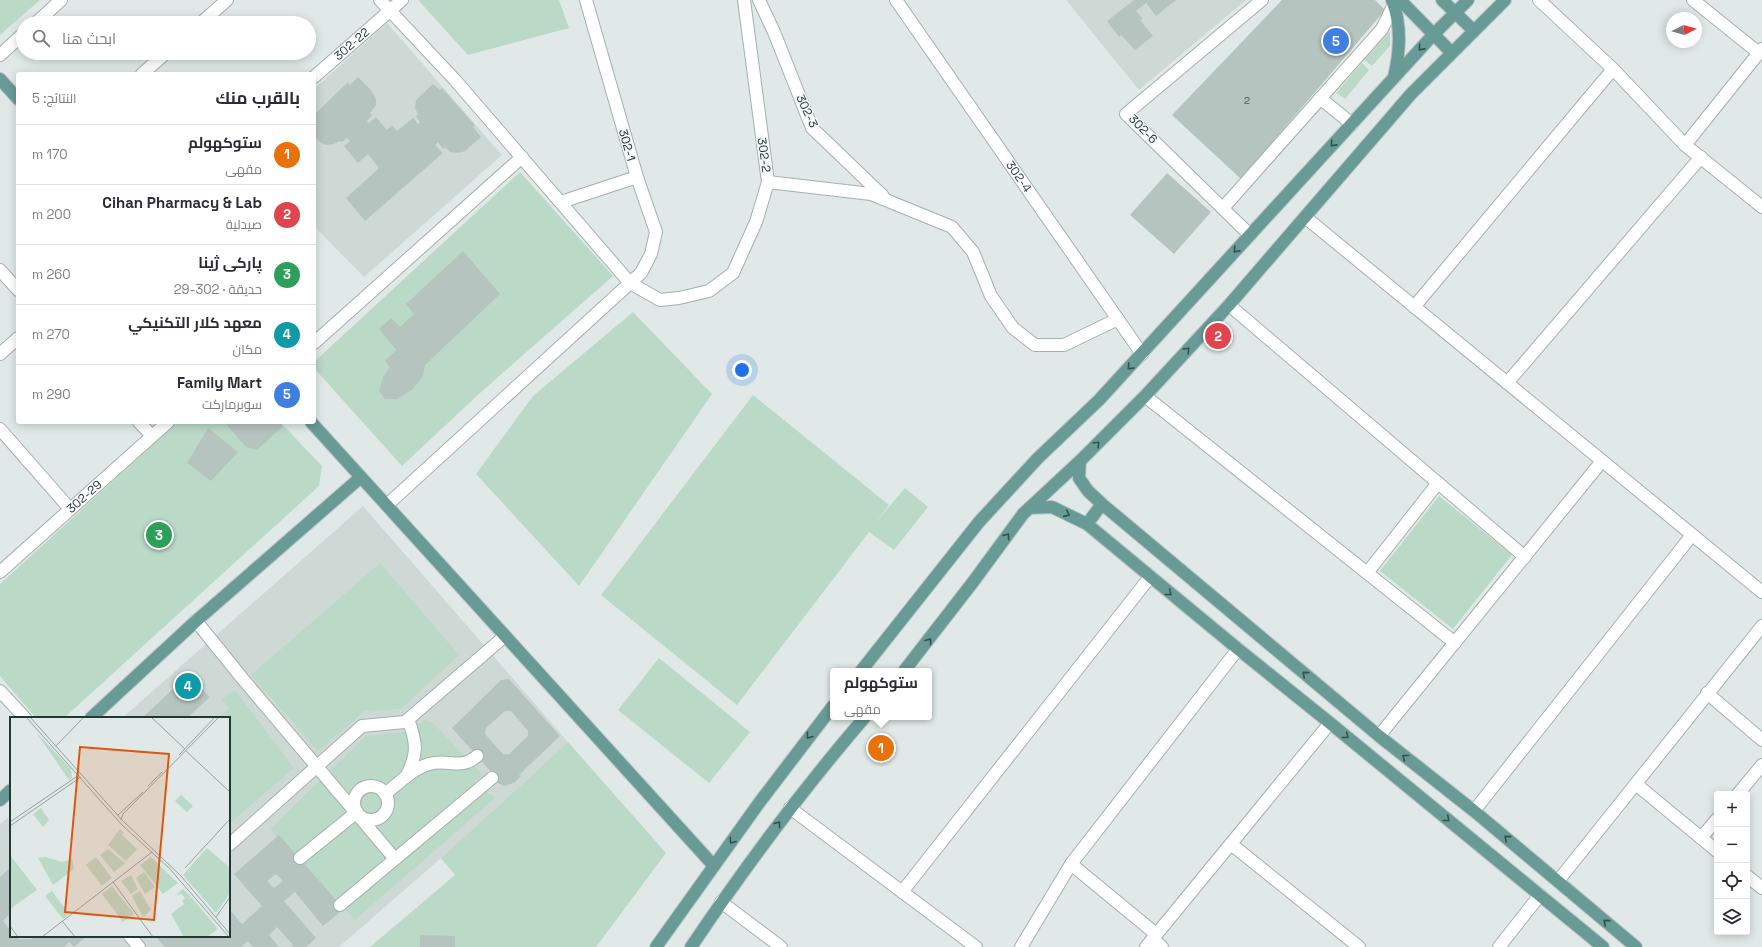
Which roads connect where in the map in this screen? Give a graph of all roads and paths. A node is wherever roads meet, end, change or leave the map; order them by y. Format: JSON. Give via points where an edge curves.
{"nodes":[{"id":1,"x":61,"y":0,"type":"edge"},
{"id":2,"x":227,"y":0,"type":"edge"},
{"id":3,"x":380,"y":0,"type":"edge"},
{"id":4,"x":402,"y":0,"type":"edge"},
{"id":5,"x":586,"y":0,"type":"edge"},
{"id":6,"x":744,"y":0,"type":"edge"},
{"id":7,"x":759,"y":0,"type":"edge"},
{"id":8,"x":896,"y":0,"type":"edge"},
{"id":9,"x":1262,"y":0,"type":"edge"},
{"id":10,"x":1442,"y":0,"type":"edge"},
{"id":11,"x":1468,"y":0,"type":"edge"},
{"id":12,"x":1505,"y":0,"type":"edge"},
{"id":13,"x":1538,"y":0,"type":"edge"},
{"id":14,"x":1692,"y":0,"type":"edge"},
{"id":15,"x":1395,"y":1,"type":"edge"},
{"id":16,"x":389,"y":11,"type":"junction"},
{"id":17,"x":1455,"y":13,"type":"junction"},
{"id":18,"x":44,"y":16,"type":"edge"},
{"id":19,"x":209,"y":16,"type":"edge"},
{"id":20,"x":1474,"y":31,"type":"junction"},
{"id":21,"x":1433,"y":35,"type":"junction"},
{"id":22,"x":16,"y":40,"type":"edge"},
{"id":23,"x":1760,"y":51,"type":"edge"},
{"id":24,"x":1452,"y":52,"type":"junction"},
{"id":25,"x":0,"y":55,"type":"edge"},
{"id":26,"x":158,"y":60,"type":"edge"},
{"id":27,"x":1613,"y":69,"type":"junction"},
{"id":28,"x":144,"y":72,"type":"edge"},
{"id":29,"x":316,"y":75,"type":"edge"},
{"id":30,"x":0,"y":79,"type":"edge"},
{"id":31,"x":1393,"y":79,"type":"junction"},
{"id":32,"x":16,"y":97,"type":"edge"},
{"id":33,"x":1320,"y":98,"type":"junction"},
{"id":34,"x":1352,"y":124,"type":"junction"},
{"id":35,"x":1685,"y":145,"type":"junction"},
{"id":36,"x":522,"y":157,"type":"junction"},
{"id":37,"x":1701,"y":157,"type":"junction"},
{"id":38,"x":637,"y":177,"type":"junction"},
{"id":39,"x":768,"y":182,"type":"junction"},
{"id":40,"x":887,"y":200,"type":"junction"},
{"id":41,"x":561,"y":202,"type":"junction"},
{"id":42,"x":1762,"y":207,"type":"edge"},
{"id":43,"x":1223,"y":208,"type":"junction"},
{"id":44,"x":1305,"y":217,"type":"junction"},
{"id":45,"x":1250,"y":235,"type":"junction"},
{"id":46,"x":0,"y":270,"type":"edge"},
{"id":47,"x":630,"y":283,"type":"junction"},
{"id":48,"x":16,"y":288,"type":"edge"},
{"id":49,"x":1229,"y":305,"type":"junction"},
{"id":50,"x":1414,"y":307,"type":"junction"},
{"id":51,"x":1118,"y":319,"type":"junction"},
{"id":52,"x":16,"y":340,"type":"edge"},
{"id":53,"x":316,"y":341,"type":"edge"},
{"id":54,"x":0,"y":354,"type":"edge"},
{"id":55,"x":1142,"y":354,"type":"junction"},
{"id":56,"x":1507,"y":383,"type":"junction"},
{"id":57,"x":1144,"y":396,"type":"junction"},
{"id":58,"x":141,"y":424,"type":"edge"},
{"id":59,"x":166,"y":424,"type":"edge"},
{"id":60,"x":313,"y":424,"type":"edge"},
{"id":61,"x":0,"y":429,"type":"edge"},
{"id":62,"x":152,"y":436,"type":"junction"},
{"id":63,"x":1080,"y":461,"type":"junction"},
{"id":64,"x":1602,"y":461,"type":"junction"},
{"id":65,"x":361,"y":477,"type":"junction"},
{"id":66,"x":1438,"y":483,"type":"junction"},
{"id":67,"x":1102,"y":504,"type":"junction"},
{"id":68,"x":387,"y":505,"type":"junction"},
{"id":69,"x":1029,"y":508,"type":"junction"},
{"id":70,"x":70,"y":509,"type":"junction"},
{"id":71,"x":1087,"y":524,"type":"junction"},
{"id":72,"x":1692,"y":535,"type":"junction"},
{"id":73,"x":1524,"y":557,"type":"junction"},
{"id":74,"x":0,"y":572,"type":"edge"},
{"id":75,"x":1367,"y":573,"type":"junction"},
{"id":76,"x":1150,"y":577,"type":"junction"},
{"id":77,"x":1762,"y":592,"type":"edge"},
{"id":78,"x":196,"y":621,"type":"junction"},
{"id":79,"x":1762,"y":626,"type":"edge"},
{"id":80,"x":505,"y":636,"type":"junction"},
{"id":81,"x":1455,"y":643,"type":"junction"},
{"id":82,"x":1238,"y":649,"type":"junction"},
{"id":83,"x":863,"y":668,"type":"edge"},
{"id":84,"x":906,"y":668,"type":"edge"},
{"id":85,"x":0,"y":690,"type":"edge"},
{"id":86,"x":1707,"y":693,"type":"junction"},
{"id":87,"x":830,"y":710,"type":"edge"},
{"id":88,"x":24,"y":717,"type":"edge"},
{"id":89,"x":92,"y":717,"type":"edge"},
{"id":90,"x":408,"y":720,"type":"junction"},
{"id":91,"x":863,"y":720,"type":"edge"},
{"id":92,"x":1330,"y":723,"type":"junction"},
{"id":93,"x":1379,"y":736,"type":"junction"},
{"id":94,"x":1762,"y":740,"type":"edge"},
{"id":95,"x":477,"y":756,"type":"dead end"},
{"id":96,"x":1762,"y":765,"type":"edge"},
{"id":97,"x":316,"y":766,"type":"junction"},
{"id":98,"x":406,"y":777,"type":"junction"},
{"id":99,"x":492,"y":778,"type":"dead end"},
{"id":100,"x":1637,"y":785,"type":"junction"},
{"id":101,"x":10,"y":791,"type":"edge"},
{"id":102,"x":1740,"y":791,"type":"edge"},
{"id":103,"x":385,"y":794,"type":"junction"},
{"id":104,"x":0,"y":800,"type":"edge"},
{"id":105,"x":790,"y":808,"type":"junction"},
{"id":106,"x":1474,"y":811,"type":"junction"},
{"id":107,"x":357,"y":812,"type":"junction"},
{"id":108,"x":1714,"y":823,"type":"edge"},
{"id":109,"x":1701,"y":838,"type":"junction"},
{"id":110,"x":230,"y":844,"type":"edge"},
{"id":111,"x":1231,"y":844,"type":"junction"},
{"id":112,"x":1714,"y":849,"type":"edge"},
{"id":113,"x":300,"y":858,"type":"dead end"},
{"id":114,"x":395,"y":859,"type":"junction"},
{"id":115,"x":1071,"y":864,"type":"junction"},
{"id":116,"x":714,"y":866,"type":"junction"},
{"id":117,"x":1750,"y":878,"type":"edge"},
{"id":118,"x":1558,"y":881,"type":"junction"},
{"id":119,"x":1762,"y":888,"type":"edge"},
{"id":120,"x":902,"y":892,"type":"junction"},
{"id":121,"x":1540,"y":895,"type":"junction"},
{"id":122,"x":721,"y":902,"type":"junction"},
{"id":123,"x":340,"y":905,"type":"dead end"},
{"id":124,"x":131,"y":937,"type":"edge"},
{"id":125,"x":1152,"y":940,"type":"edge"},
{"id":126,"x":139,"y":947,"type":"edge"},
{"id":127,"x":656,"y":947,"type":"edge"},
{"id":128,"x":691,"y":947,"type":"edge"},
{"id":129,"x":781,"y":947,"type":"edge"},
{"id":130,"x":976,"y":947,"type":"edge"},
{"id":131,"x":1021,"y":947,"type":"edge"},
{"id":132,"x":1162,"y":947,"type":"edge"},
{"id":133,"x":1359,"y":947,"type":"edge"},
{"id":134,"x":1499,"y":947,"type":"edge"},
{"id":135,"x":1602,"y":947,"type":"edge"},
{"id":136,"x":1636,"y":947,"type":"edge"}],
"edges":[{"from":1,"to":18,"type":"street"},
{"from":2,"to":19,"type":"street"},
{"from":3,"to":16,"type":"street"},
{"from":4,"to":16,"type":"street","name":"302-22"},
{"from":5,"to":38,"type":"street","name":"302-1"},
{"from":6,"to":39,"type":"street","name":"302-2"},
{"from":7,"to":40,"type":"street","name":"302-3","via":[[812,128]]},
{"from":8,"to":51,"type":"street","name":"302-4"},
{"from":9,"to":43,"type":"street","name":"302-6","via":[[1126,114]]},
{"from":10,"to":17,"type":"main road"},
{"from":11,"to":17,"type":"main road"},
{"from":12,"to":20,"type":"main road"},
{"from":13,"to":27,"type":"street"},
{"from":14,"to":23,"type":"street"},
{"from":15,"to":21,"type":"main road"},
{"from":15,"to":31,"type":"main road","via":[[1400,43]]},
{"from":15,"to":33,"type":"street","via":[[1382,29]]},
{"from":16,"to":29,"type":"street","name":"302-22"},
{"from":16,"to":36,"type":"street","via":[[455,80]]},
{"from":17,"to":20,"type":"main road"},
{"from":17,"to":21,"type":"main road"},
{"from":20,"to":24,"type":"main road"},
{"from":21,"to":24,"type":"main road"},
{"from":21,"to":31,"type":"main road","one_way":true},
{"from":22,"to":25,"type":"street"},
{"from":23,"to":35,"type":"street"},
{"from":24,"to":44,"type":"main road","via":[[1411,94]]},
{"from":26,"to":28,"type":"street"},
{"from":27,"to":35,"type":"street"},
{"from":27,"to":50,"type":"street"},
{"from":30,"to":32,"type":"main road"},
{"from":31,"to":34,"type":"main road"},
{"from":33,"to":34,"type":"street"},
{"from":33,"to":43,"type":"street"},
{"from":34,"to":45,"type":"main road","one_way":true},
{"from":35,"to":37,"type":"street"},
{"from":36,"to":41,"type":"street"},
{"from":36,"to":53,"type":"street"},
{"from":37,"to":42,"type":"street"},
{"from":37,"to":56,"type":"street"},
{"from":38,"to":41,"type":"street"},
{"from":38,"to":47,"type":"street","name":"302-1","via":[[656,232],[651,254],[641,273]]},
{"from":39,"to":40,"type":"street","via":[[871,194]]},
{"from":39,"to":47,"type":"street","name":"302-2","via":[[756,222],[734,272],[709,291],[660,300]]},
{"from":40,"to":51,"type":"street","via":[[952,227],[973,252],[992,296],[1013,328],[1035,345],[1064,345]]},
{"from":41,"to":47,"type":"street"},
{"from":43,"to":45,"type":"street","name":"302-6"},
{"from":44,"to":49,"type":"main road"},
{"from":44,"to":50,"type":"street"},
{"from":45,"to":55,"type":"main road","one_way":true},
{"from":46,"to":48,"type":"street"},
{"from":47,"to":68,"type":"street","name":"302-1"},
{"from":57,"to":49,"type":"main road","one_way":true},
{"from":49,"to":66,"type":"street"},
{"from":50,"to":56,"type":"street"},
{"from":51,"to":55,"type":"street","name":"302-4"},
{"from":52,"to":54,"type":"street"},
{"from":55,"to":83,"type":"main road","one_way":true,"via":[[1099,400],[1038,458],[979,522]]},
{"from":56,"to":64,"type":"street"},
{"from":63,"to":57,"type":"main road","one_way":true},
{"from":57,"to":75,"type":"street"},
{"from":58,"to":62,"type":"street"},
{"from":59,"to":62,"type":"street","name":"302-29"},
{"from":60,"to":65,"type":"main road"},
{"from":61,"to":70,"type":"street"},
{"from":62,"to":70,"type":"street","name":"302-29"},
{"from":63,"to":67,"type":"main road","via":[[1079,478]]},
{"from":63,"to":69,"type":"main road"},
{"from":64,"to":72,"type":"street"},
{"from":64,"to":73,"type":"street"},
{"from":65,"to":68,"type":"main road"},
{"from":65,"to":78,"type":"main road"},
{"from":66,"to":73,"type":"street"},
{"from":66,"to":75,"type":"street"},
{"from":67,"to":71,"type":"main road"},
{"from":93,"to":67,"type":"main road","one_way":true},
{"from":68,"to":80,"type":"main road"},
{"from":69,"to":71,"type":"main road","one_way":true,"via":[[1052,507]]},
{"from":84,"to":69,"type":"main road","one_way":true},
{"from":70,"to":74,"type":"street","name":"302-29"},
{"from":71,"to":76,"type":"main road"},
{"from":72,"to":77,"type":"street"},
{"from":72,"to":106,"type":"street"},
{"from":73,"to":81,"type":"street"},
{"from":75,"to":81,"type":"street"},
{"from":76,"to":82,"type":"main road","one_way":true},
{"from":76,"to":120,"type":"street"},
{"from":78,"to":89,"type":"main road"},
{"from":78,"to":97,"type":"street"},
{"from":79,"to":86,"type":"street"},
{"from":80,"to":90,"type":"street"},
{"from":80,"to":116,"type":"main road"},
{"from":81,"to":93,"type":"street"},
{"from":82,"to":92,"type":"main road"},
{"from":82,"to":115,"type":"street"},
{"from":85,"to":88,"type":"street"},
{"from":86,"to":94,"type":"street"},
{"from":86,"to":100,"type":"street"},
{"from":87,"to":116,"type":"main road","one_way":true},
{"from":90,"to":97,"type":"street","via":[[362,726]]},
{"from":90,"to":98,"type":"street","via":[[414,735],[416,751]]},
{"from":91,"to":105,"type":"main road"},
{"from":92,"to":111,"type":"street"},
{"from":92,"to":121,"type":"main road","one_way":true},
{"from":106,"to":93,"type":"main road","one_way":true},
{"from":95,"to":98,"type":"street","via":[[469,763],[429,764]]},
{"from":96,"to":102,"type":"street"},
{"from":97,"to":107,"type":"street"},
{"from":97,"to":110,"type":"street"},
{"from":98,"to":103,"type":"street"},
{"from":99,"to":114,"type":"street"},
{"from":100,"to":109,"type":"street"},
{"from":100,"to":118,"type":"street"},
{"from":101,"to":104,"type":"main road"},
{"from":103,"to":107,"type":"street","via":[[372,786],[362,789],[355,797]]},
{"from":103,"to":107,"type":"street","via":[[388,807],[380,818],[367,820]]},
{"from":105,"to":120,"type":"street"},
{"from":122,"to":105,"type":"main road","one_way":true},
{"from":118,"to":106,"type":"main road","one_way":true},
{"from":107,"to":113,"type":"street"},
{"from":107,"to":114,"type":"street"},
{"from":108,"to":109,"type":"street"},
{"from":109,"to":112,"type":"street"},
{"from":111,"to":125,"type":"street"},
{"from":111,"to":133,"type":"street"},
{"from":114,"to":123,"type":"street"},
{"from":115,"to":125,"type":"street"},
{"from":115,"to":131,"type":"street"},
{"from":116,"to":127,"type":"main road"},
{"from":117,"to":119,"type":"street"},
{"from":136,"to":118,"type":"main road","one_way":true},
{"from":120,"to":130,"type":"street"},
{"from":121,"to":134,"type":"street"},
{"from":121,"to":135,"type":"main road"},
{"from":122,"to":128,"type":"main road"},
{"from":122,"to":129,"type":"street"},
{"from":124,"to":126,"type":"street"},
{"from":125,"to":132,"type":"street"}]}
